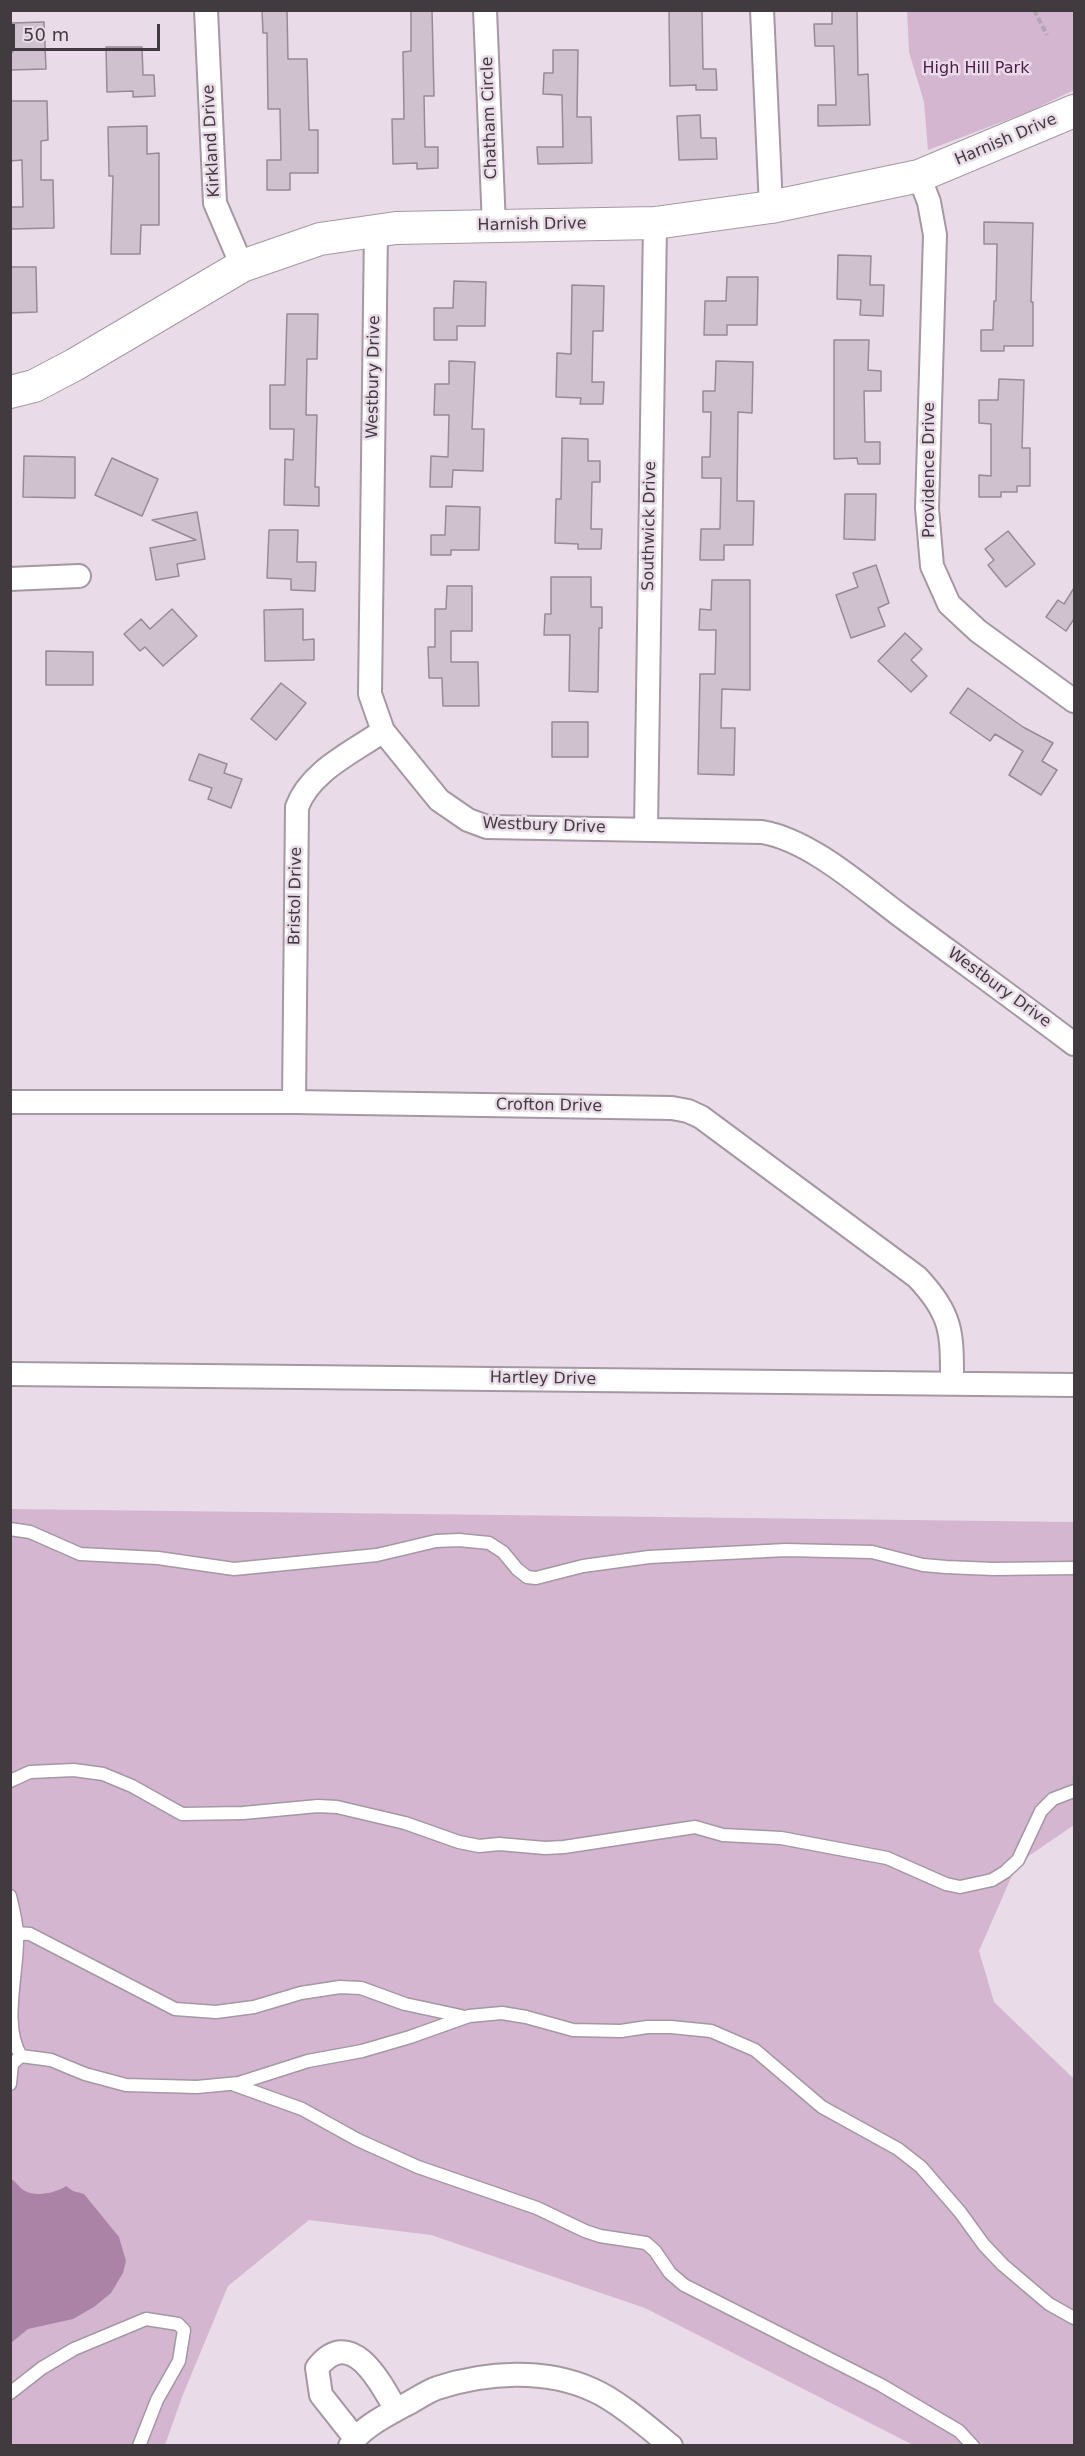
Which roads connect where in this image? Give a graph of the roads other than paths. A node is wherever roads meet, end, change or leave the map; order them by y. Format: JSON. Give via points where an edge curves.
{"nodes":[{"id":1,"x":206,"y":10,"type":"edge"},
{"id":2,"x":485,"y":10,"type":"edge"},
{"id":3,"x":762,"y":10,"type":"edge"},
{"id":4,"x":1074,"y":111,"type":"edge"},
{"id":5,"x":919,"y":176,"type":"junction"},
{"id":6,"x":771,"y":207,"type":"junction"},
{"id":7,"x":655,"y":223,"type":"junction"},
{"id":8,"x":494,"y":226,"type":"junction"},
{"id":9,"x":376,"y":229,"type":"junction"},
{"id":10,"x":242,"y":266,"type":"junction"},
{"id":11,"x":10,"y":392,"type":"edge"},
{"id":12,"x":78,"y":576,"type":"dead end"},
{"id":13,"x":10,"y":579,"type":"edge"},
{"id":14,"x":1074,"y":701,"type":"edge"},
{"id":15,"x":383,"y":731,"type":"junction"},
{"id":16,"x":646,"y":829,"type":"junction"},
{"id":17,"x":1074,"y":1044,"type":"edge"},
{"id":18,"x":10,"y":1102,"type":"edge"},
{"id":19,"x":294,"y":1102,"type":"junction"},
{"id":20,"x":10,"y":1374,"type":"edge"},
{"id":21,"x":952,"y":1383,"type":"junction"},
{"id":22,"x":1074,"y":1385,"type":"edge"},
{"id":23,"x":10,"y":1529,"type":"edge"},
{"id":24,"x":1074,"y":1568,"type":"edge"},
{"id":25,"x":10,"y":1781,"type":"edge"},
{"id":26,"x":1074,"y":1791,"type":"edge"},
{"id":27,"x":10,"y":1896,"type":"edge"},
{"id":28,"x":17,"y":1934,"type":"junction"},
{"id":29,"x":465,"y":2017,"type":"junction"},
{"id":30,"x":21,"y":2056,"type":"junction"},
{"id":31,"x":10,"y":2084,"type":"edge"},
{"id":32,"x":231,"y":2084,"type":"junction"},
{"id":33,"x":1074,"y":2318,"type":"edge"},
{"id":34,"x":10,"y":2393,"type":"edge"},
{"id":35,"x":396,"y":2410,"type":"junction"},
{"id":36,"x":352,"y":2442,"type":"edge"},
{"id":37,"x":139,"y":2445,"type":"edge"},
{"id":38,"x":671,"y":2445,"type":"edge"},
{"id":39,"x":973,"y":2445,"type":"edge"}],
"edges":[{"from":1,"to":10,"type":"street","name":"Kirkland Drive","via":[[215,203]]},
{"from":2,"to":8,"type":"street","name":"Chatham Circle"},
{"from":3,"to":6,"type":"street"},
{"from":4,"to":5,"type":"street","name":"Harnish Drive"},
{"from":5,"to":6,"type":"street","name":"Harnish Drive"},
{"from":5,"to":14,"type":"street","name":"Providence Drive","via":[[935,235],[927,508],[932,566],[949,604],[978,631]]},
{"from":6,"to":7,"type":"street","name":"Harnish Drive"},
{"from":7,"to":8,"type":"street","name":"Harnish Drive"},
{"from":7,"to":16,"type":"street","name":"Southwick Drive"},
{"from":8,"to":9,"type":"street","name":"Harnish Drive"},
{"from":9,"to":10,"type":"street","name":"Harnish Drive","via":[[320,239]]},
{"from":9,"to":15,"type":"street","name":"Westbury Drive","via":[[369,668],[370,694]]},
{"from":10,"to":11,"type":"street","name":"Harnish Drive","via":[[74,365],[34,386]]},
{"from":12,"to":13,"type":"street"},
{"from":15,"to":16,"type":"street","name":"Westbury Drive","via":[[439,800],[468,820],[487,827]]},
{"from":15,"to":19,"type":"street","name":"Bristol Drive","via":[[307,786],[297,807]]},
{"from":16,"to":17,"type":"street","name":"Westbury Drive","via":[[762,832],[799,844]]},
{"from":18,"to":19,"type":"street","name":"Crofton Drive"},
{"from":19,"to":21,"type":"street","name":"Crofton Drive","via":[[688,1111],[917,1277],[936,1297],[947,1317]]},
{"from":20,"to":21,"type":"street","name":"Hartley Drive"},
{"from":21,"to":22,"type":"street","name":"Hartley Drive"},
{"from":23,"to":24,"type":"lane","via":[[30,1532],[80,1554],[158,1558],[234,1569],[377,1555],[436,1541],[459,1540],[489,1544],[503,1552],[527,1577],[536,1578],[583,1566],[649,1557],[786,1550],[872,1552],[946,1567]]},
{"from":25,"to":26,"type":"lane","via":[[30,1772],[53,1770],[103,1774],[182,1814],[337,1807],[479,1846],[555,1848],[696,1827],[723,1836],[781,1838],[887,1858],[960,1887],[992,1880],[1005,1872],[1018,1860],[1041,1811],[1053,1799]]},
{"from":27,"to":28,"type":"lane"},
{"from":28,"to":29,"type":"lane","via":[[30,1934],[175,2009],[216,2012],[254,2007],[340,1987],[361,1988],[415,2007]]},
{"from":28,"to":30,"type":"lane","via":[[12,2019],[15,2046]]},
{"from":29,"to":32,"type":"lane","via":[[362,2051],[308,2061]]},
{"from":29,"to":33,"type":"lane","via":[[502,2013],[573,2030],[688,2027],[711,2031],[755,2050],[822,2107],[898,2149],[921,2168],[1003,2265],[1049,2304]]},
{"from":30,"to":31,"type":"lane","via":[[12,2064]]},
{"from":30,"to":32,"type":"lane","via":[[51,2060],[126,2085]]},
{"from":32,"to":39,"type":"lane","via":[[302,2109],[418,2168],[537,2208],[600,2236],[646,2243],[684,2285],[881,2385],[959,2431]]},
{"from":34,"to":37,"type":"lane","via":[[42,2368],[95,2339],[146,2319],[178,2324],[184,2330],[179,2361],[157,2400]]},
{"from":35,"to":36,"type":"street"},
{"from":35,"to":36,"type":"street","via":[[365,2362],[336,2352],[325,2358],[317,2368],[321,2396]]},
{"from":35,"to":38,"type":"street","via":[[435,2389],[476,2377],[518,2375],[558,2379],[594,2390]]}]}
